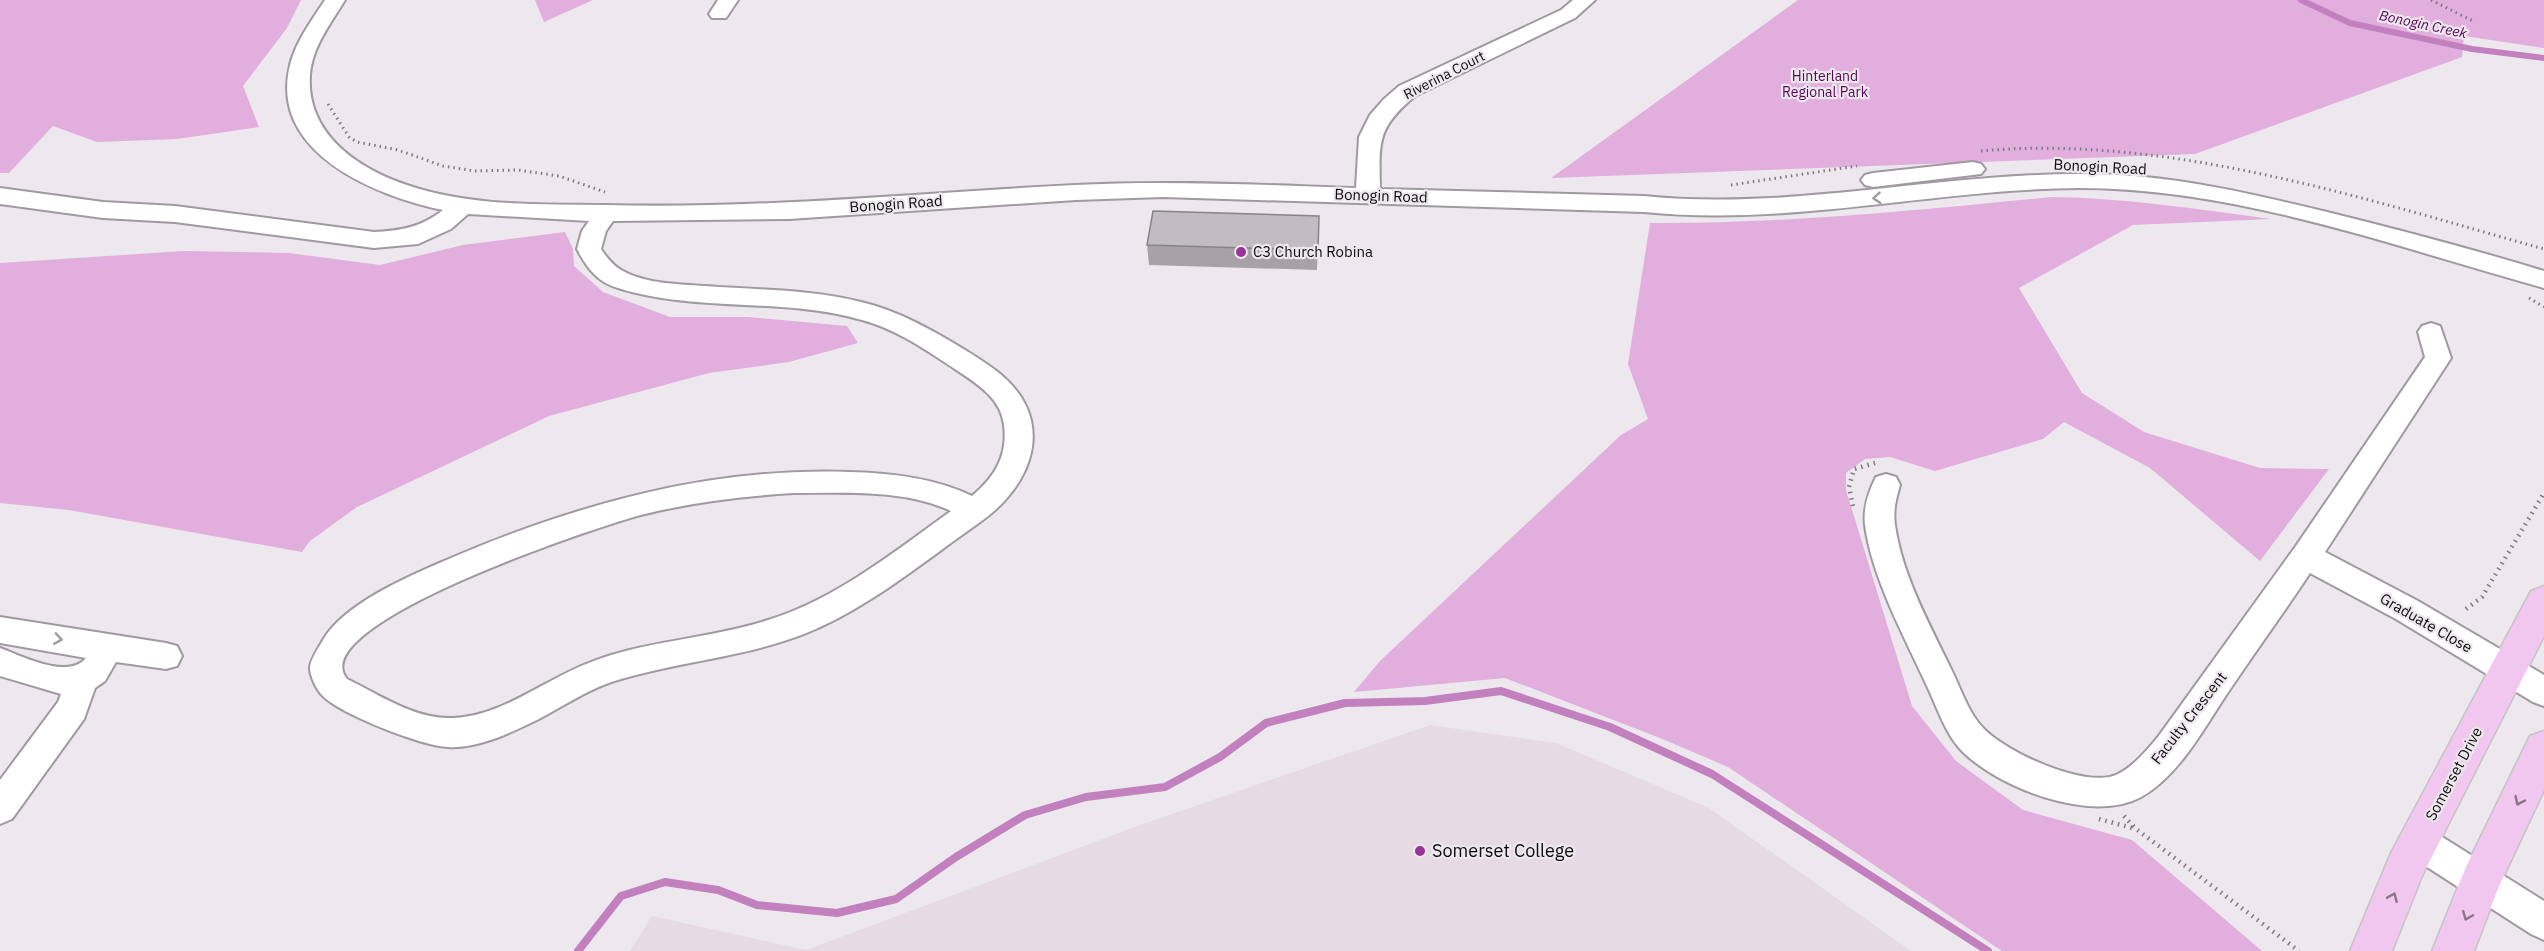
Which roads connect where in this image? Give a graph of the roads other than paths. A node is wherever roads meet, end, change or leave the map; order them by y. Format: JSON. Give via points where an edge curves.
{"nodes":[{"id":1,"x":335,"y":0,"type":"edge"},
{"id":2,"x":1585,"y":0,"type":"edge"},
{"id":3,"x":1907,"y":175,"type":"junction"},
{"id":4,"x":2081,"y":180,"type":"junction"},
{"id":5,"x":0,"y":196,"type":"edge"},
{"id":6,"x":1368,"y":196,"type":"junction"},
{"id":7,"x":608,"y":204,"type":"junction"},
{"id":8,"x":1644,"y":204,"type":"junction"},
{"id":9,"x":462,"y":206,"type":"junction"},
{"id":10,"x":2409,"y":234,"type":"junction"},
{"id":11,"x":2544,"y":262,"type":"edge"},
{"id":12,"x":2544,"y":270,"type":"edge"},
{"id":13,"x":2544,"y":280,"type":"edge"},
{"id":14,"x":2534,"y":292,"type":"edge"},
{"id":15,"x":2431,"y":332,"type":"dead end"},
{"id":16,"x":1886,"y":485,"type":"dead end"},
{"id":17,"x":975,"y":510,"type":"junction"},
{"id":18,"x":2313,"y":549,"type":"junction"},
{"id":19,"x":2544,"y":601,"type":"edge"},
{"id":20,"x":0,"y":630,"type":"edge"},
{"id":21,"x":102,"y":646,"type":"junction"},
{"id":22,"x":166,"y":656,"type":"dead end"},
{"id":23,"x":0,"y":662,"type":"edge"},
{"id":24,"x":2523,"y":665,"type":"edge"},
{"id":25,"x":82,"y":678,"type":"junction"},
{"id":26,"x":2544,"y":692,"type":"edge"},
{"id":27,"x":2544,"y":748,"type":"edge"},
{"id":28,"x":0,"y":808,"type":"edge"},
{"id":29,"x":2419,"y":842,"type":"junction"},
{"id":30,"x":2481,"y":881,"type":"junction"},
{"id":31,"x":2544,"y":922,"type":"edge"},
{"id":32,"x":2371,"y":951,"type":"edge"},
{"id":33,"x":2453,"y":951,"type":"edge"}],
"edges":[{"from":1,"to":9,"type":"street","name":"Bonogin Road","via":[[305,51],[299,74],[304,113],[311,132],[341,161],[367,178],[399,191]]},
{"from":2,"to":6,"type":"street","name":"Riverina Court","via":[[1568,14],[1407,91],[1387,107],[1370,130]]},
{"from":3,"to":4,"type":"street","via":[[1925,185],[2028,176]]},
{"from":3,"to":8,"type":"street","name":"Bonogin Road","via":[[1769,194]]},
{"from":3,"to":10,"type":"street","name":"Bonogin Road","via":[[2022,164],[2120,167],[2235,183]]},
{"from":4,"to":8,"type":"street","name":"Bonogin Road","one_way":true,"via":[[1766,206],[1682,208]]},
{"from":4,"to":10,"type":"street","name":"Bonogin Road","via":[[2204,190]]},
{"from":5,"to":9,"type":"street","via":[[374,240],[417,235],[442,223]]},
{"from":6,"to":7,"type":"street","name":"Bonogin Road","via":[[1166,189],[715,214]]},
{"from":6,"to":8,"type":"street","name":"Bonogin Road"},
{"from":7,"to":9,"type":"street","name":"Bonogin Road"},
{"from":7,"to":17,"type":"street","via":[[589,249],[609,277],[666,291],[755,297],[862,311],[909,329],[990,378],[1005,392],[1017,415],[1020,435],[1017,459],[1008,478],[993,497]]},
{"from":10,"to":11,"type":"street","via":[[2467,239]]},
{"from":10,"to":12,"type":"street","name":"Bonogin Road"},
{"from":10,"to":13,"type":"street","name":"Bonogin Road"},
{"from":10,"to":14,"type":"street","via":[[2505,273]]},
{"from":15,"to":18,"type":"street","name":"Faculty Crescent","via":[[2438,358]]},
{"from":16,"to":18,"type":"street","name":"Faculty Crescent","via":[[1879,509],[1884,539],[1956,716],[1973,740],[2025,773],[2052,784],[2104,794],[2127,787],[2162,758]]},
{"from":17,"to":17,"type":"street","via":[[852,594],[802,621],[734,643],[600,672],[467,733],[411,724],[336,689],[328,679],[326,665],[332,649],[345,633],[388,603],[449,572],[590,518],[684,496],[783,482],[931,493],[948,496]]},
{"from":18,"to":24,"type":"street","name":"Graduate Close","via":[[2407,610]]},
{"from":19,"to":24,"type":"main road","name":"Somerset Drive"},
{"from":20,"to":21,"type":"street","one_way":true},
{"from":21,"to":22,"type":"street"},
{"from":21,"to":25,"type":"street","via":[[102,663]]},
{"from":23,"to":25,"type":"street","via":[[70,681]]},
{"from":24,"to":26,"type":"street","name":"Graduate Close"},
{"from":24,"to":29,"type":"main road","name":"Somerset Drive"},
{"from":25,"to":28,"type":"street","via":[[72,709]]},
{"from":27,"to":30,"type":"main road","one_way":true},
{"from":29,"to":30,"type":"street"},
{"from":32,"to":29,"type":"main road","name":"Somerset Drive","one_way":true},
{"from":30,"to":31,"type":"street"},
{"from":30,"to":33,"type":"main road","one_way":true}]}
